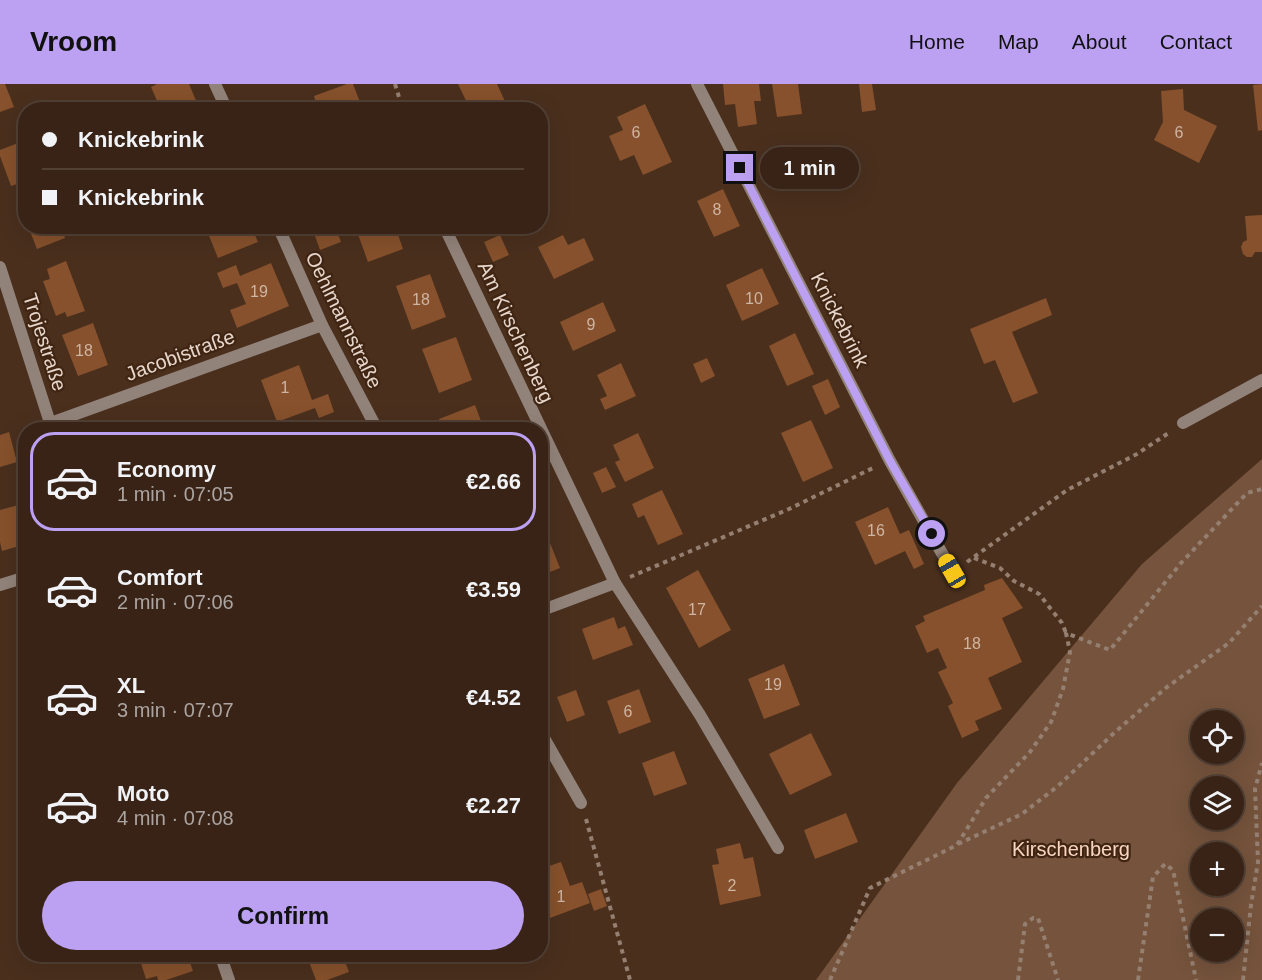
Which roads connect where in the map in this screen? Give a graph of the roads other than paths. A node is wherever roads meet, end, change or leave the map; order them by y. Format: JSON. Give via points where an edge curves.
{"nodes":[{"id":1,"x":215,"y":84,"type":"edge"},
{"id":2,"x":697,"y":84,"type":"edge"},
{"id":3,"x":223,"y":102,"type":"edge"},
{"id":4,"x":282,"y":234,"type":"edge"},
{"id":5,"x":448,"y":234,"type":"edge"},
{"id":6,"x":0,"y":267,"type":"edge"},
{"id":7,"x":322,"y":325,"type":"junction"},
{"id":8,"x":1262,"y":380,"type":"edge"},
{"id":9,"x":51,"y":422,"type":"edge"},
{"id":10,"x":63,"y":422,"type":"edge"},
{"id":11,"x":373,"y":422,"type":"edge"},
{"id":12,"x":538,"y":422,"type":"edge"},
{"id":13,"x":1183,"y":423,"type":"road end"},
{"id":14,"x":548,"y":443,"type":"edge"},
{"id":15,"x":952,"y":571,"type":"road end"},
{"id":16,"x":18,"y":579,"type":"edge"},
{"id":17,"x":615,"y":583,"type":"junction"},
{"id":18,"x":0,"y":585,"type":"edge"},
{"id":19,"x":548,"y":608,"type":"edge"},
{"id":20,"x":548,"y":745,"type":"edge"},
{"id":21,"x":581,"y":803,"type":"road end"},
{"id":22,"x":778,"y":848,"type":"dead end"},
{"id":23,"x":223,"y":962,"type":"edge"},
{"id":24,"x":229,"y":980,"type":"edge"}],
"edges":[{"from":1,"to":3,"type":"street"},
{"from":2,"to":15,"type":"street","name":"Knickebrink","via":[[890,461]]},
{"from":4,"to":7,"type":"street","name":"Oehlmannstraße"},
{"from":5,"to":12,"type":"street","name":"Am Kirschenberg"},
{"from":6,"to":9,"type":"street","name":"Trojestraße"},
{"from":7,"to":10,"type":"street","name":"Jacobistraße"},
{"from":7,"to":11,"type":"street","name":"Oehlmannstraße"},
{"from":8,"to":13,"type":"street"},
{"from":14,"to":17,"type":"street","name":"Am Kirschenberg"},
{"from":16,"to":18,"type":"street"},
{"from":17,"to":19,"type":"street"},
{"from":17,"to":22,"type":"street","name":"Am Kirschenberg","via":[[700,715]]},
{"from":20,"to":21,"type":"street"},
{"from":23,"to":24,"type":"street"}]}
